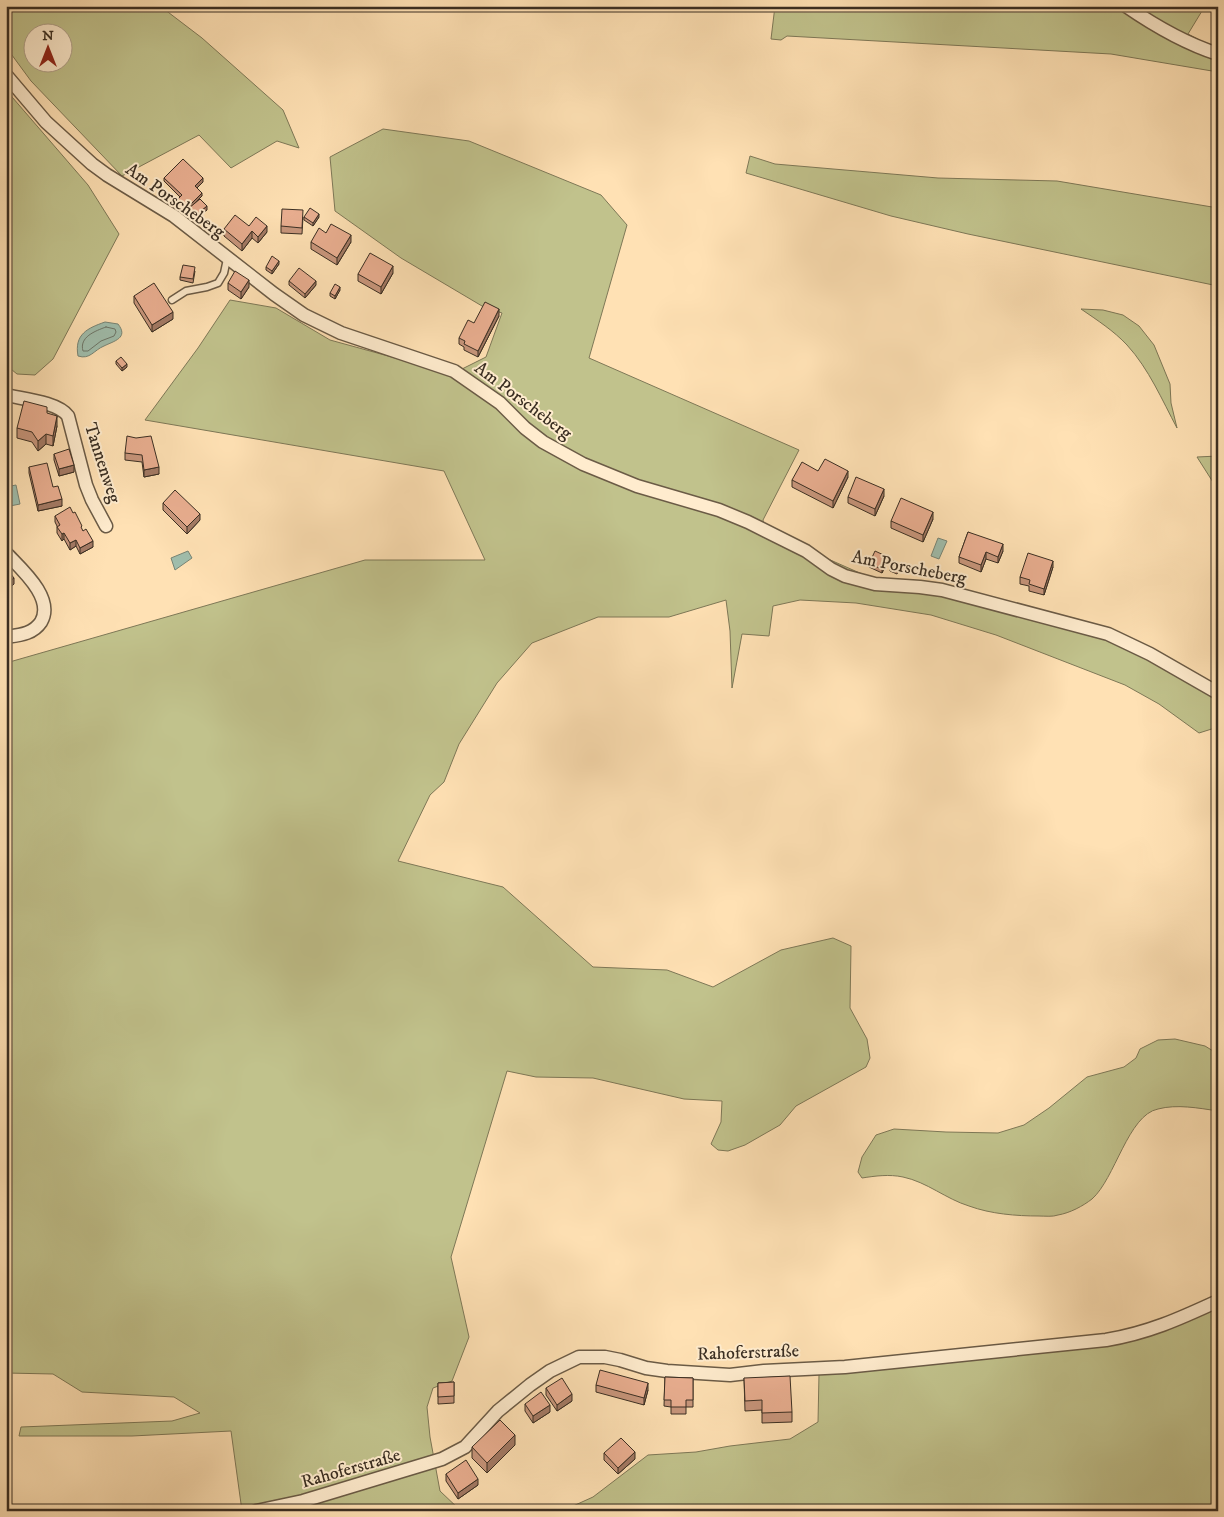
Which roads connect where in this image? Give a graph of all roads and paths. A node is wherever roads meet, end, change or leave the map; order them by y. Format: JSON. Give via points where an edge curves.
{"nodes":[{"id":1,"x":1126,"y":6,"type":"edge"},
{"id":2,"x":1218,"y":54,"type":"edge"},
{"id":3,"x":6,"y":74,"type":"edge"},
{"id":4,"x":227,"y":259,"type":"junction"},
{"id":5,"x":172,"y":300,"type":"dead end"},
{"id":6,"x":6,"y":395,"type":"edge"},
{"id":7,"x":106,"y":526,"type":"dead end"},
{"id":8,"x":6,"y":553,"type":"edge"},
{"id":9,"x":6,"y":637,"type":"edge"},
{"id":10,"x":1218,"y":694,"type":"edge"},
{"id":11,"x":1218,"y":1301,"type":"edge"},
{"id":12,"x":256,"y":1511,"type":"edge"}],
"edges":[{"from":1,"to":2,"type":"street","via":[[1178,38]]},
{"from":3,"to":4,"type":"street","name":"Am Porscheberg","via":[[46,122],[92,164],[174,216]]},
{"from":4,"to":5,"type":"lane","via":[[218,282],[186,291]]},
{"from":4,"to":10,"type":"street","name":"Am Porscheberg","via":[[321,324],[454,371],[500,402],[543,442],[583,464],[637,486],[748,522],[800,548],[845,576],[875,584],[942,590],[1108,634],[1150,654]]},
{"from":6,"to":7,"type":"street","name":"Tannenweg","via":[[65,411],[86,485]]},
{"from":8,"to":9,"type":"street","via":[[38,590],[45,609],[43,618],[31,632]]},
{"from":11,"to":12,"type":"street","name":"Rahoferstraße","via":[[1173,1322],[1130,1336],[844,1367],[714,1375],[646,1368],[605,1357],[579,1357],[550,1371],[512,1398],[465,1447],[442,1459],[303,1501]]}]}
